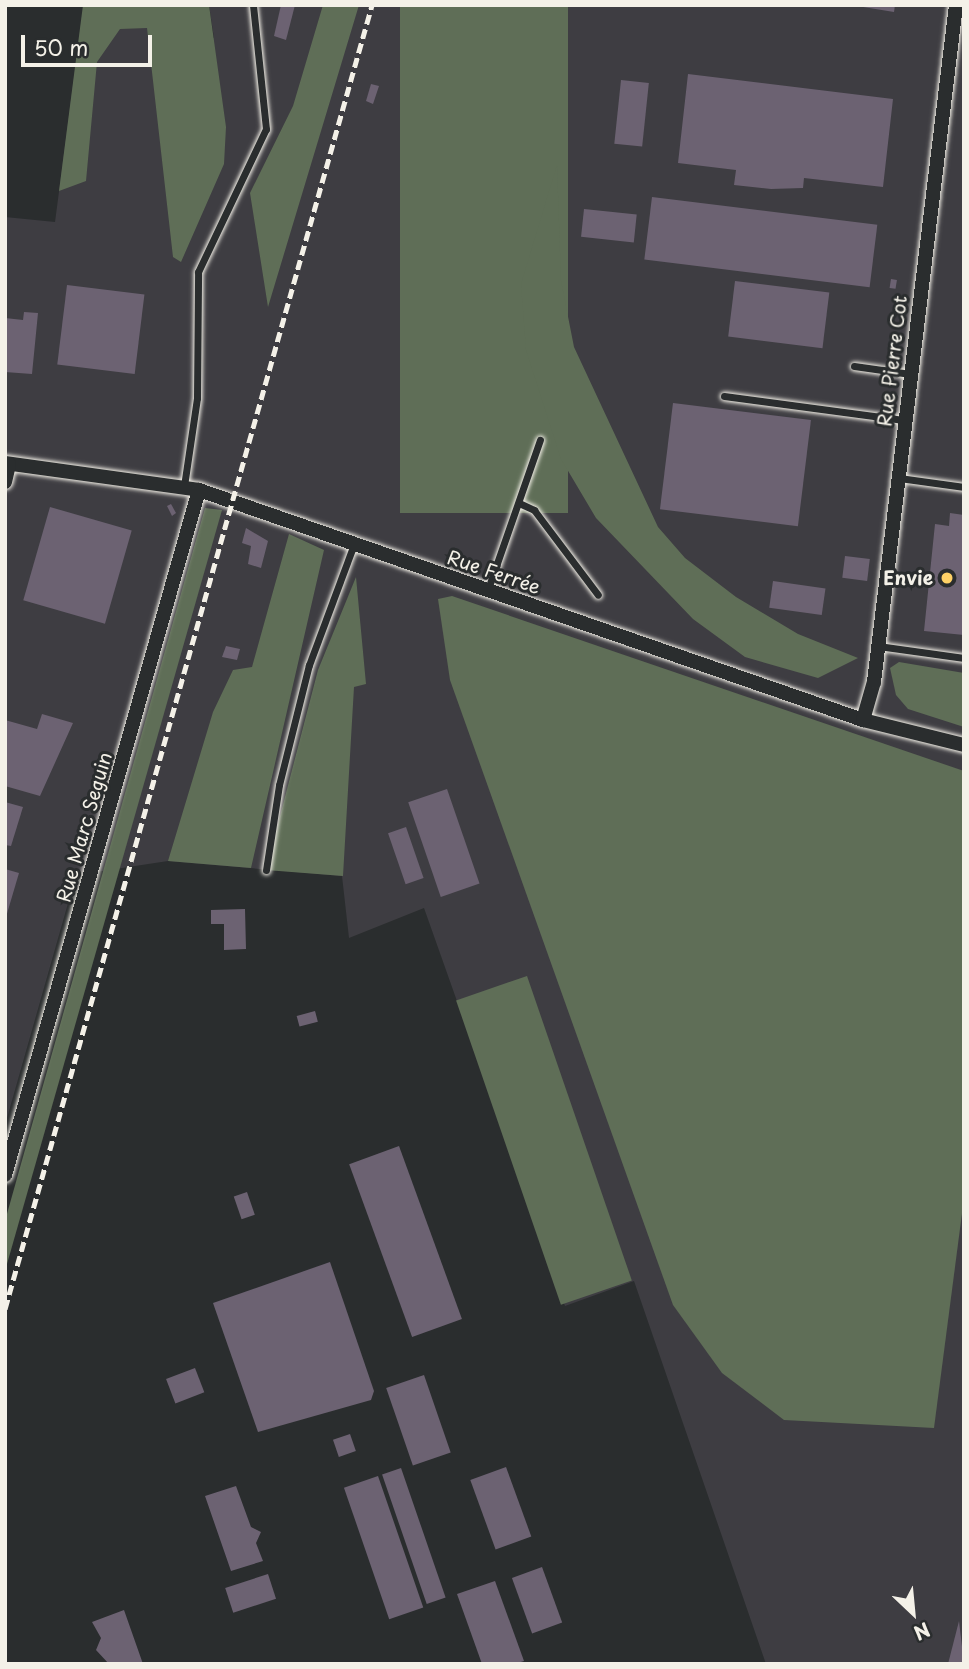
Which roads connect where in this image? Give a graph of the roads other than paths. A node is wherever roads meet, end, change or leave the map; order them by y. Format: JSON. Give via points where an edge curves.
{"nodes":[{"id":1,"x":253,"y":5,"type":"edge"},
{"id":2,"x":956,"y":5,"type":"edge"},
{"id":3,"x":854,"y":366,"type":"dead end"},
{"id":4,"x":910,"y":374,"type":"junction"},
{"id":5,"x":724,"y":396,"type":"dead end"},
{"id":6,"x":905,"y":420,"type":"junction"},
{"id":7,"x":540,"y":440,"type":"dead end"},
{"id":8,"x":7,"y":463,"type":"edge"},
{"id":9,"x":898,"y":478,"type":"junction"},
{"id":10,"x":5,"y":482,"type":"edge"},
{"id":11,"x":184,"y":486,"type":"junction"},
{"id":12,"x":964,"y":487,"type":"edge"},
{"id":13,"x":200,"y":490,"type":"junction"},
{"id":14,"x":519,"y":502,"type":"junction"},
{"id":15,"x":354,"y":543,"type":"junction"},
{"id":16,"x":488,"y":590,"type":"junction"},
{"id":17,"x":598,"y":595,"type":"dead end"},
{"id":18,"x":877,"y":646,"type":"junction"},
{"id":19,"x":964,"y":658,"type":"edge"},
{"id":20,"x":863,"y":720,"type":"junction"},
{"id":21,"x":964,"y":745,"type":"edge"},
{"id":22,"x":267,"y":870,"type":"dead end"},
{"id":23,"x":5,"y":1175,"type":"edge"}],
"edges":[{"from":1,"to":11,"type":"lane","via":[[266,129],[198,272],[197,398]]},
{"from":2,"to":4,"type":"street","name":"Rue Pierre Cot"},
{"from":3,"to":4,"type":"lane"},
{"from":4,"to":6,"type":"street","name":"Rue Pierre Cot"},
{"from":5,"to":6,"type":"lane"},
{"from":6,"to":9,"type":"street","name":"Rue Pierre Cot"},
{"from":7,"to":14,"type":"lane"},
{"from":8,"to":10,"type":"street"},
{"from":8,"to":11,"type":"street","name":"Rue Ferrée"},
{"from":9,"to":12,"type":"lane"},
{"from":9,"to":18,"type":"street","name":"Rue Pierre Cot"},
{"from":11,"to":13,"type":"street","name":"Rue Ferrée"},
{"from":13,"to":15,"type":"street","name":"Rue Ferrée"},
{"from":13,"to":23,"type":"street","name":"Rue Marc Seguin"},
{"from":14,"to":16,"type":"lane"},
{"from":14,"to":17,"type":"lane","via":[[534,510]]},
{"from":15,"to":16,"type":"street","name":"Rue Ferrée"},
{"from":15,"to":22,"type":"lane","via":[[309,665],[279,785]]},
{"from":16,"to":20,"type":"street","name":"Rue Ferrée"},
{"from":18,"to":19,"type":"lane"},
{"from":18,"to":20,"type":"street","name":"Rue Pierre Cot"},
{"from":20,"to":21,"type":"street","name":"Rue Ferrée"}]}
